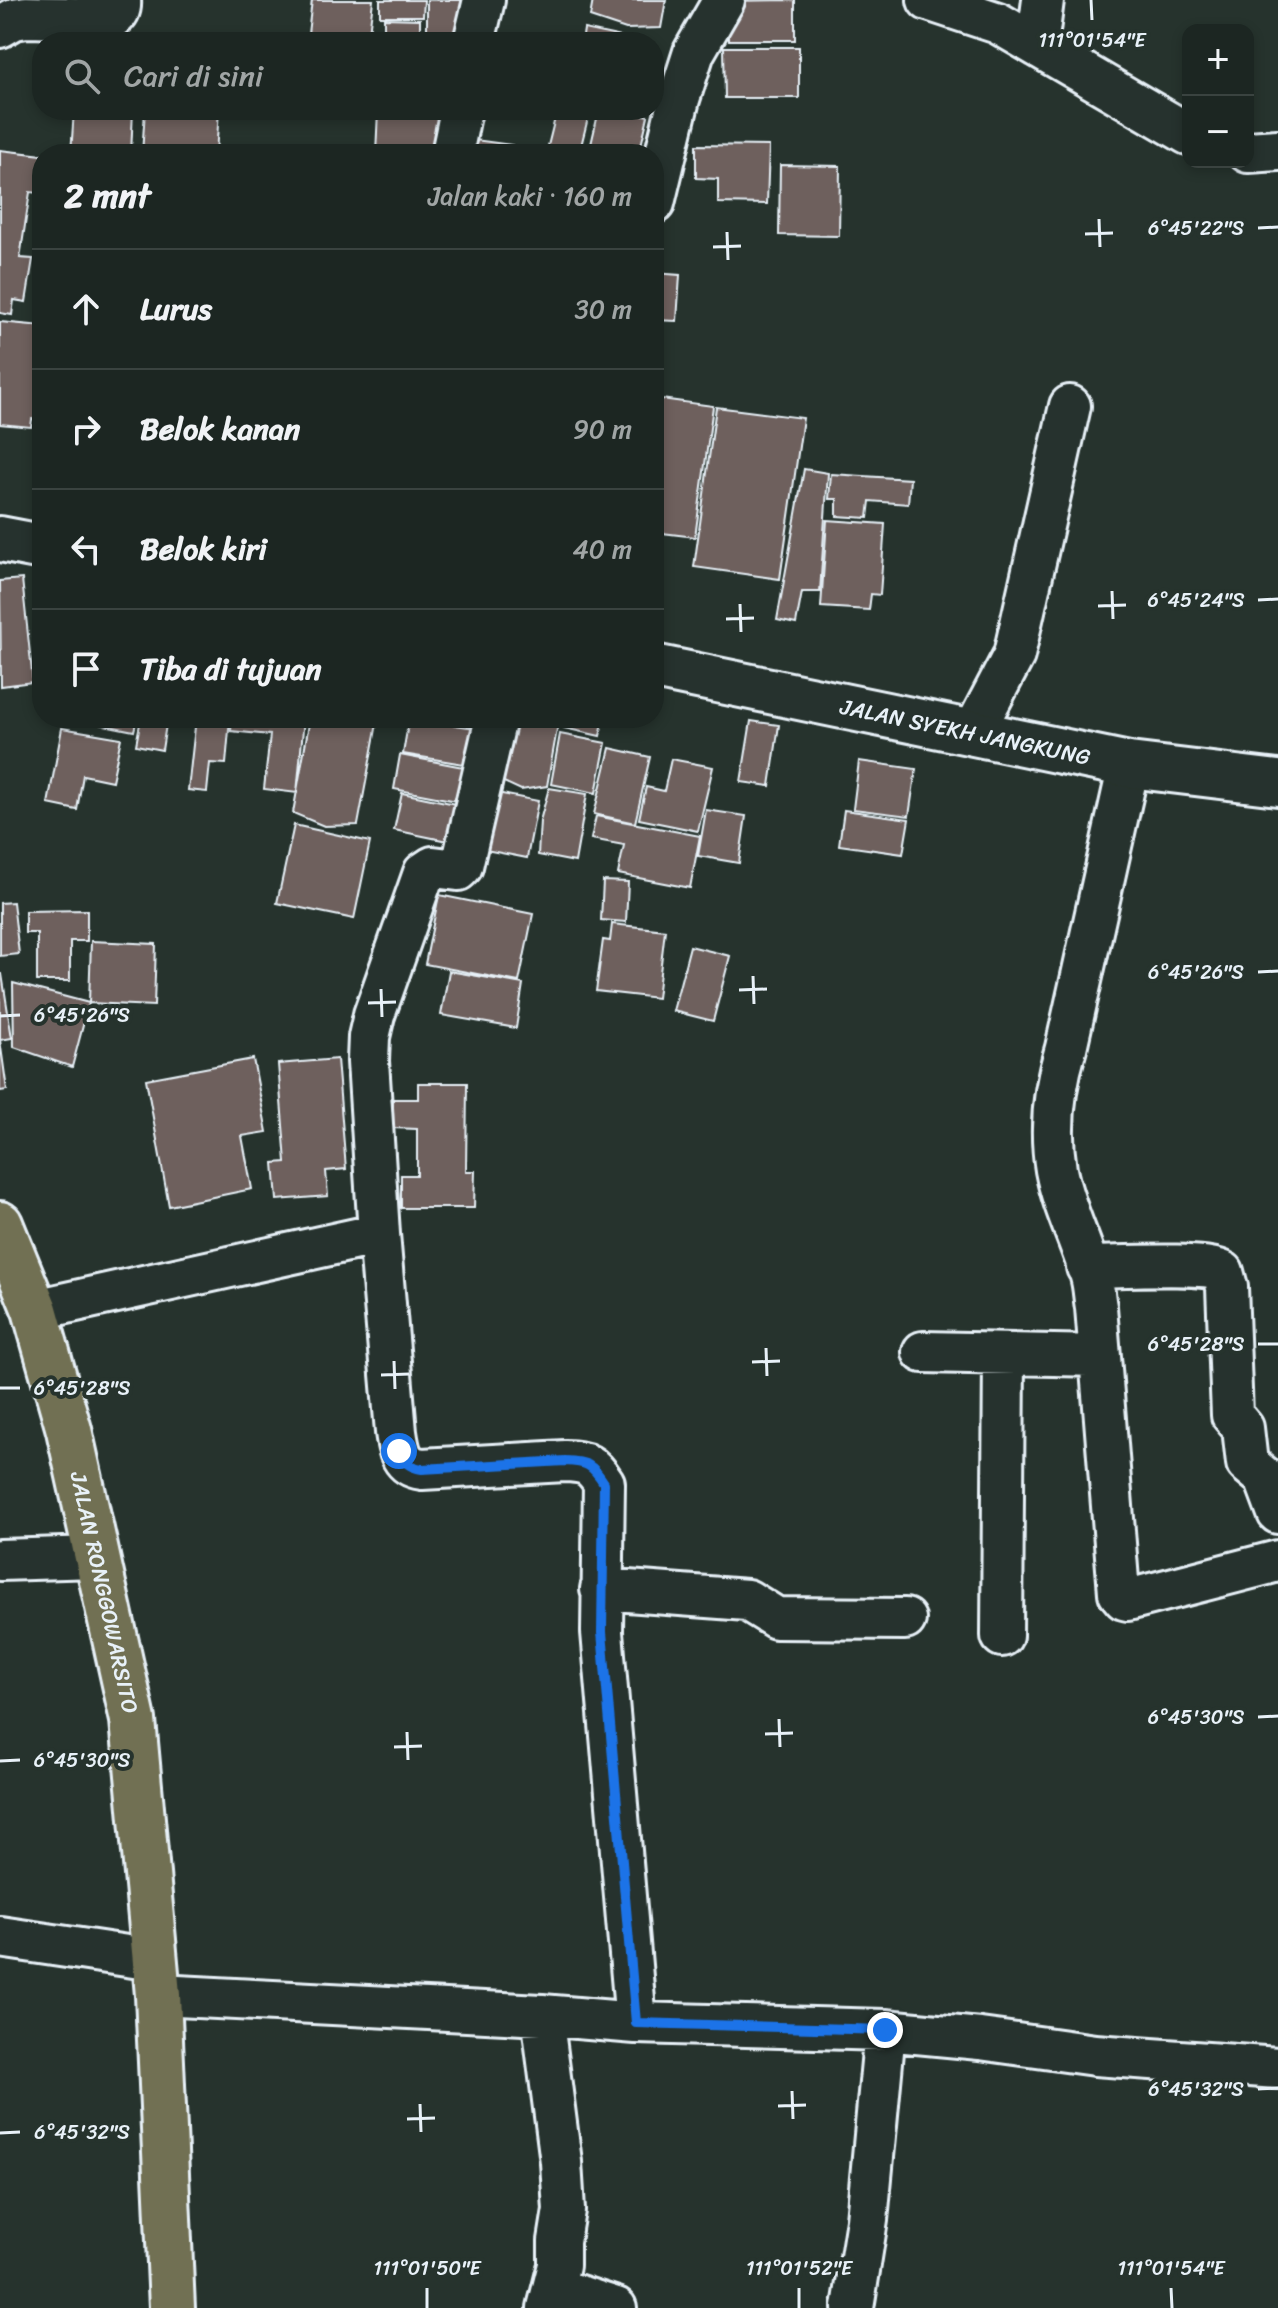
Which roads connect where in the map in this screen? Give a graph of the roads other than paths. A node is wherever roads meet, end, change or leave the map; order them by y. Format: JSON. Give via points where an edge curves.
{"nodes":[{"id":1,"x":120,"y":0,"type":"edge"},
{"id":2,"x":484,"y":0,"type":"edge"},
{"id":3,"x":724,"y":0,"type":"edge"},
{"id":4,"x":928,"y":0,"type":"edge"},
{"id":5,"x":1043,"y":0,"type":"edge"},
{"id":6,"x":0,"y":27,"type":"edge"},
{"id":7,"x":476,"y":32,"type":"edge"},
{"id":8,"x":1037,"y":46,"type":"junction"},
{"id":9,"x":459,"y":120,"type":"edge"},
{"id":10,"x":1182,"y":131,"type":"edge"},
{"id":11,"x":454,"y":144,"type":"edge"},
{"id":12,"x":1278,"y":150,"type":"edge"},
{"id":13,"x":1254,"y":152,"type":"edge"},
{"id":14,"x":664,"y":161,"type":"edge"},
{"id":15,"x":1070,"y":406,"type":"dead end"},
{"id":16,"x":0,"y":539,"type":"edge"},
{"id":17,"x":32,"y":545,"type":"edge"},
{"id":18,"x":664,"y":669,"type":"edge"},
{"id":19,"x":494,"y":728,"type":"edge"},
{"id":20,"x":974,"y":731,"type":"junction"},
{"id":21,"x":1129,"y":765,"type":"junction"},
{"id":22,"x":1278,"y":781,"type":"edge"},
{"id":23,"x":1,"y":1227,"type":"edge"},
{"id":24,"x":379,"y":1234,"type":"junction"},
{"id":25,"x":1087,"y":1267,"type":"junction"},
{"id":26,"x":35,"y":1310,"type":"junction"},
{"id":27,"x":923,"y":1352,"type":"dead end"},
{"id":28,"x":1004,"y":1354,"type":"junction"},
{"id":29,"x":1100,"y":1356,"type":"junction"},
{"id":30,"x":1278,"y":1513,"type":"edge"},
{"id":31,"x":96,"y":1557,"type":"junction"},
{"id":32,"x":0,"y":1560,"type":"edge"},
{"id":33,"x":1278,"y":1561,"type":"edge"},
{"id":34,"x":601,"y":1589,"type":"junction"},
{"id":35,"x":905,"y":1619,"type":"dead end"},
{"id":36,"x":1002,"y":1636,"type":"dead end"},
{"id":37,"x":0,"y":1937,"type":"edge"},
{"id":38,"x":156,"y":1978,"type":"junction"},
{"id":39,"x":542,"y":2015,"type":"junction"},
{"id":40,"x":636,"y":2023,"type":"junction"},
{"id":41,"x":885,"y":2030,"type":"junction"},
{"id":42,"x":1278,"y":2068,"type":"edge"},
{"id":43,"x":551,"y":2298,"type":"edge"},
{"id":44,"x":172,"y":2308,"type":"edge"},
{"id":45,"x":616,"y":2308,"type":"edge"},
{"id":46,"x":853,"y":2308,"type":"edge"}],
"edges":[{"from":1,"to":6,"type":"street","via":[[111,19],[26,17]]},
{"from":2,"to":7,"type":"street"},
{"from":3,"to":14,"type":"street","via":[[694,52]]},
{"from":4,"to":8,"type":"street","via":[[998,23]]},
{"from":5,"to":8,"type":"street"},
{"from":8,"to":10,"type":"street"},
{"from":9,"to":11,"type":"street"},
{"from":12,"to":13,"type":"street"},
{"from":15,"to":20,"type":"street","via":[[1014,655]]},
{"from":16,"to":17,"type":"main road"},
{"from":18,"to":20,"type":"main road","name":"JALAN SYEKH JANGKUNG"},
{"from":19,"to":24,"type":"street","via":[[462,866],[433,867],[424,873],[369,1037]]},
{"from":20,"to":21,"type":"main road","name":"JALAN SYEKH JANGKUNG"},
{"from":21,"to":22,"type":"main road","name":"JALAN SYEKH JANGKUNG"},
{"from":21,"to":25,"type":"street","via":[[1053,1106],[1056,1171]]},
{"from":23,"to":26,"type":"main road","name":"JALAN RONGGOWARSITO"},
{"from":24,"to":26,"type":"street"},
{"from":24,"to":34,"type":"street","via":[[396,1432],[403,1460],[422,1469],[585,1462],[604,1483]]},
{"from":25,"to":29,"type":"street"},
{"from":25,"to":30,"type":"street","via":[[1196,1267],[1223,1272],[1232,1415],[1243,1428],[1247,1463],[1265,1478]]},
{"from":26,"to":31,"type":"main road","name":"JALAN RONGGOWARSITO","via":[[69,1430]]},
{"from":27,"to":28,"type":"street"},
{"from":28,"to":29,"type":"street"},
{"from":28,"to":36,"type":"street"},
{"from":29,"to":33,"type":"street","via":[[1119,1593],[1124,1599]]},
{"from":31,"to":32,"type":"street"},
{"from":31,"to":38,"type":"main road","name":"JALAN RONGGOWARSITO","via":[[133,1720]]},
{"from":34,"to":35,"type":"street","via":[[747,1600],[776,1618]]},
{"from":34,"to":40,"type":"street"},
{"from":37,"to":38,"type":"street"},
{"from":38,"to":39,"type":"street"},
{"from":38,"to":44,"type":"main road","name":"JALAN RONGGOWARSITO"},
{"from":39,"to":40,"type":"street"},
{"from":39,"to":43,"type":"street","via":[[564,2210]]},
{"from":40,"to":41,"type":"street"},
{"from":41,"to":42,"type":"street","via":[[1095,2055]]},
{"from":41,"to":46,"type":"street"},
{"from":43,"to":45,"type":"street"}]}
